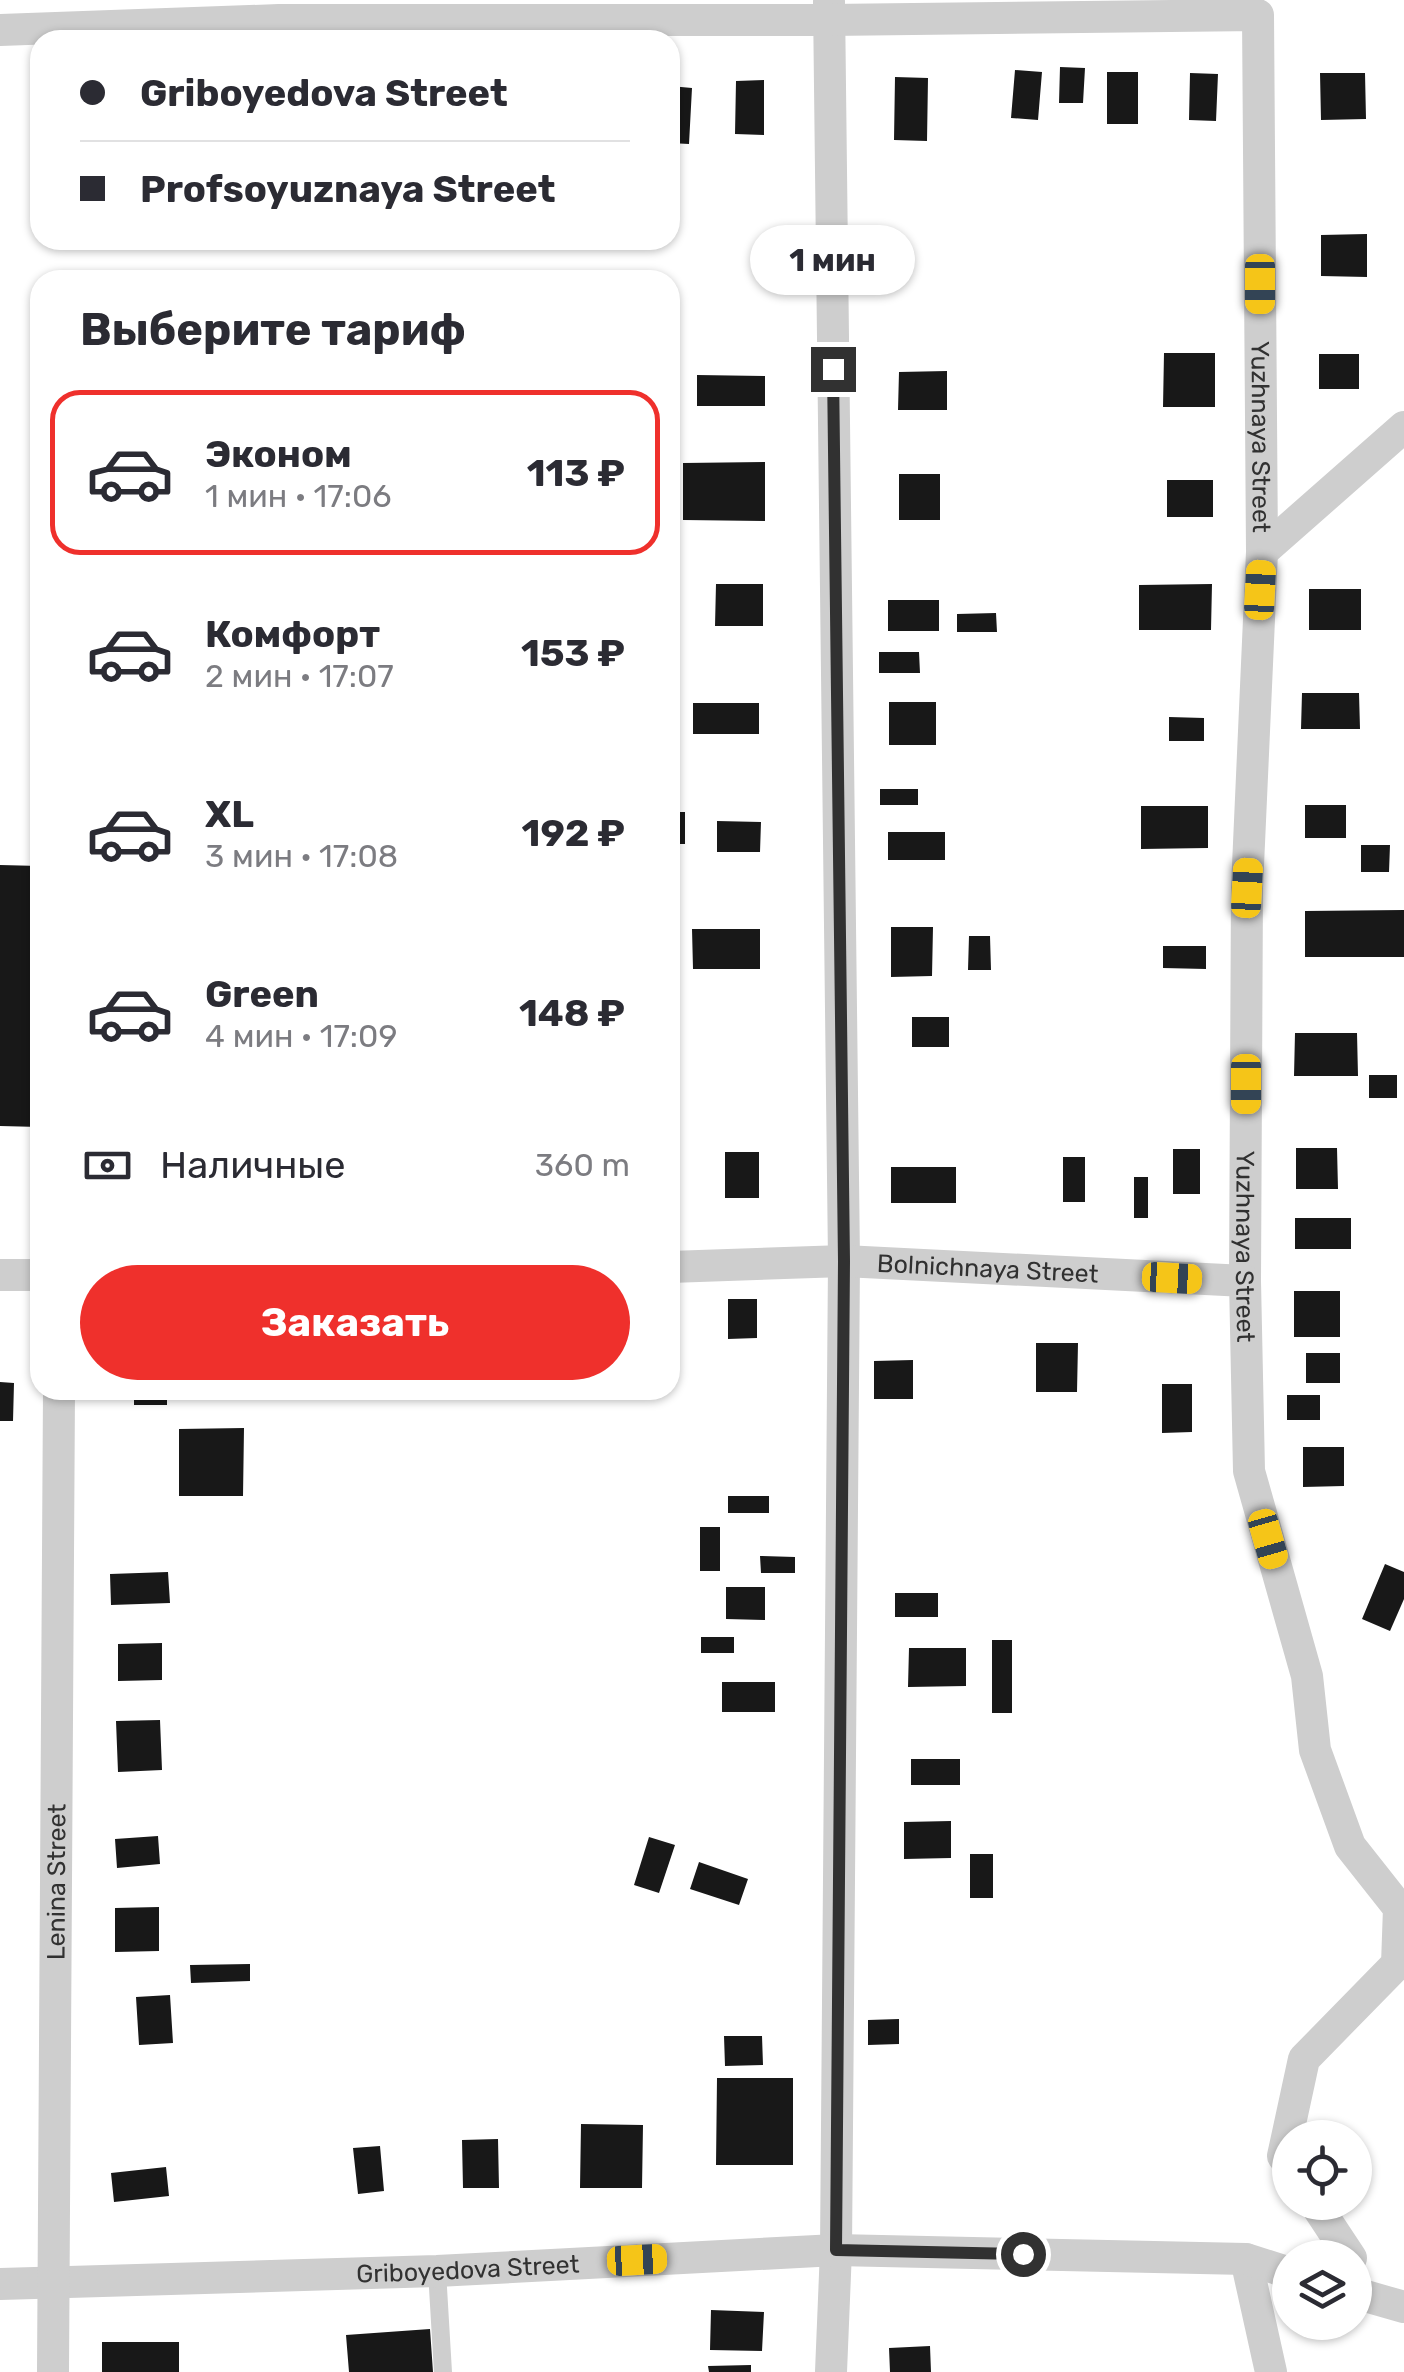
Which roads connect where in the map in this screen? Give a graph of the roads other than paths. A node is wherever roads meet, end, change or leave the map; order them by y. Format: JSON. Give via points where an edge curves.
{"nodes":[{"id":1,"x":1258,"y":8,"type":"edge"},
{"id":2,"x":829,"y":10,"type":"edge"},
{"id":3,"x":0,"y":30,"type":"edge"},
{"id":4,"x":1404,"y":427,"type":"edge"},
{"id":5,"x":1262,"y":552,"type":"junction"},
{"id":6,"x":844,"y":1261,"type":"junction"},
{"id":7,"x":680,"y":1267,"type":"edge"},
{"id":8,"x":0,"y":1275,"type":"edge"},
{"id":9,"x":30,"y":1275,"type":"edge"},
{"id":10,"x":1246,"y":1281,"type":"junction"},
{"id":11,"x":60,"y":1400,"type":"edge"},
{"id":12,"x":1291,"y":2120,"type":"edge"},
{"id":13,"x":836,"y":2250,"type":"junction"},
{"id":14,"x":1246,"y":2259,"type":"junction"},
{"id":15,"x":1272,"y":2267,"type":"edge"},
{"id":16,"x":437,"y":2271,"type":"junction"},
{"id":17,"x":0,"y":2284,"type":"edge"},
{"id":18,"x":54,"y":2284,"type":"junction"},
{"id":19,"x":53,"y":2372,"type":"edge"},
{"id":20,"x":443,"y":2372,"type":"edge"},
{"id":21,"x":831,"y":2372,"type":"edge"},
{"id":22,"x":1271,"y":2372,"type":"edge"}],
"edges":[{"from":1,"to":2,"type":"street"},
{"from":1,"to":5,"type":"street","name":"Yuzhnaya Street"},
{"from":2,"to":3,"type":"street"},
{"from":2,"to":6,"type":"street"},
{"from":4,"to":5,"type":"street"},
{"from":5,"to":10,"type":"street","name":"Yuzhnaya Street","via":[[1247,888]]},
{"from":6,"to":7,"type":"street","name":"Bolnichnaya Street"},
{"from":6,"to":10,"type":"street","name":"Bolnichnaya Street"},
{"from":6,"to":13,"type":"street"},
{"from":8,"to":9,"type":"street"},
{"from":10,"to":12,"type":"street","name":"Yuzhnaya Street","via":[[1249,1470],[1306,1676],[1314,1750],[1350,1846],[1400,1908],[1397,1964],[1304,2060]]},
{"from":11,"to":18,"type":"street","name":"Lenina Street"},
{"from":13,"to":14,"type":"street","name":"Griboyedova Street"},
{"from":13,"to":16,"type":"street","name":"Griboyedova Street"},
{"from":13,"to":21,"type":"street"},
{"from":14,"to":15,"type":"street","name":"Griboyedova Street"},
{"from":14,"to":22,"type":"street"},
{"from":16,"to":18,"type":"street","name":"Griboyedova Street"},
{"from":16,"to":20,"type":"lane"},
{"from":17,"to":18,"type":"street","name":"Griboyedova Street"},
{"from":18,"to":19,"type":"street","name":"Lenina Street"}]}
